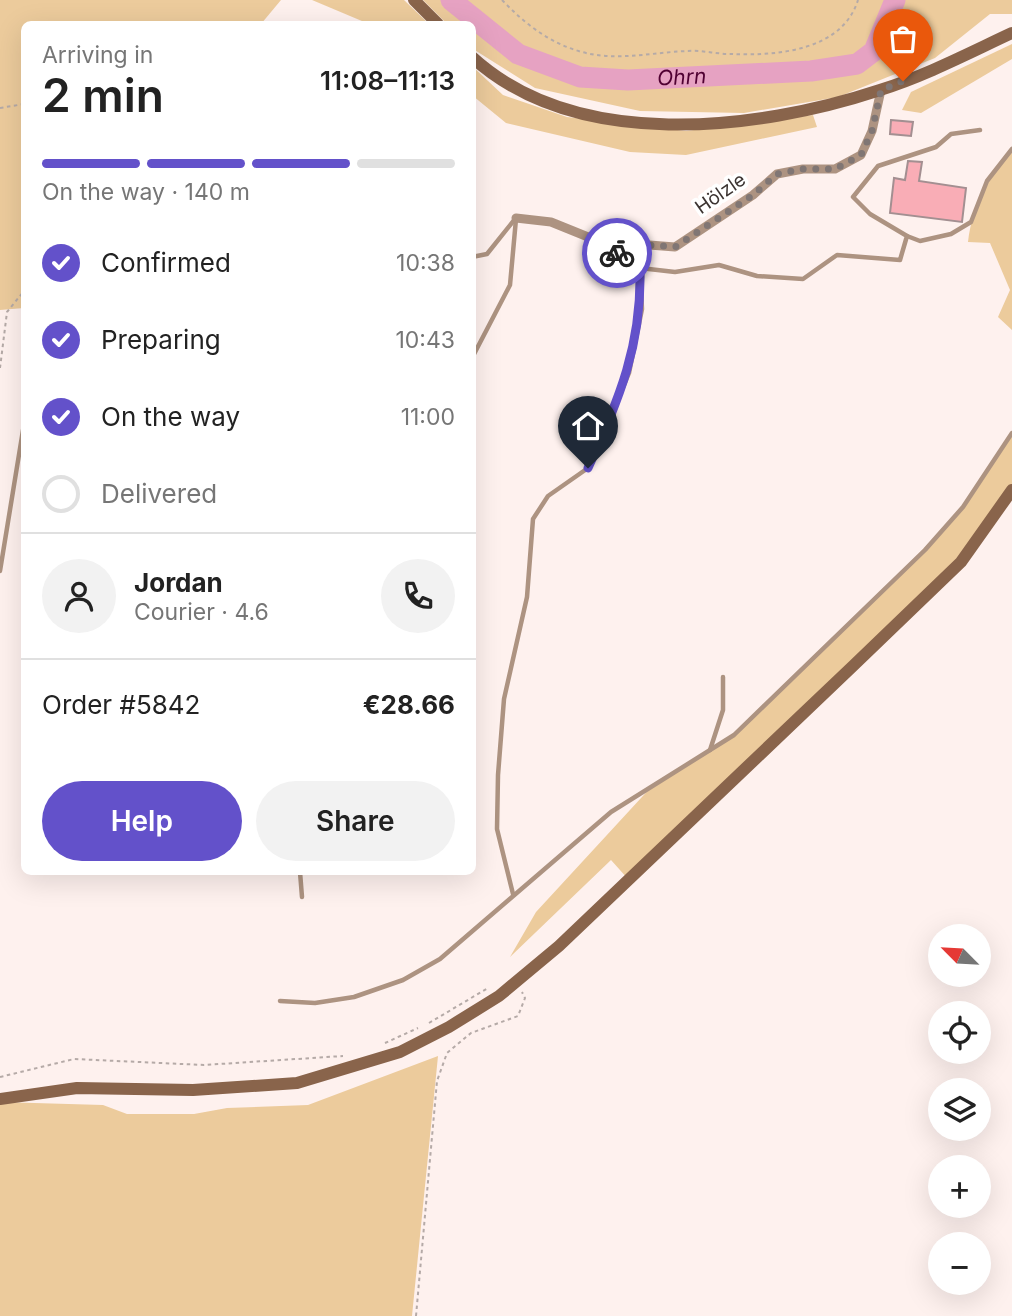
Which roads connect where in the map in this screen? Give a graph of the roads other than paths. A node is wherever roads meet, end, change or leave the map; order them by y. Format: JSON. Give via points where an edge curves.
{"nodes":[{"id":1,"x":414,"y":0,"type":"edge"},
{"id":2,"x":435,"y":21,"type":"edge"},
{"id":3,"x":1012,"y":33,"type":"edge"},
{"id":4,"x":476,"y":60,"type":"edge"},
{"id":5,"x":881,"y":90,"type":"junction"},
{"id":6,"x":980,"y":130,"type":"dead end"},
{"id":7,"x":1012,"y":149,"type":"edge"},
{"id":8,"x":516,"y":218,"type":"junction"},
{"id":9,"x":907,"y":236,"type":"junction"},
{"id":10,"x":598,"y":241,"type":"junction"},
{"id":11,"x":476,"y":256,"type":"edge"},
{"id":12,"x":640,"y":268,"type":"junction"},
{"id":13,"x":476,"y":350,"type":"edge"},
{"id":14,"x":1012,"y":433,"type":"edge"},
{"id":15,"x":21,"y":442,"type":"edge"},
{"id":16,"x":1012,"y":490,"type":"edge"},
{"id":17,"x":0,"y":571,"type":"edge"},
{"id":18,"x":723,"y":677,"type":"dead end"},
{"id":19,"x":710,"y":750,"type":"junction"},
{"id":20,"x":300,"y":875,"type":"edge"},
{"id":21,"x":513,"y":895,"type":"junction"},
{"id":22,"x":302,"y":897,"type":"dead end"},
{"id":23,"x":280,"y":1001,"type":"dead end"},
{"id":24,"x":0,"y":1099,"type":"edge"}],
"edges":[{"from":1,"to":2,"type":"main road"},
{"from":3,"to":5,"type":"main road"},
{"from":4,"to":5,"type":"main road","via":[[511,86],[549,105],[634,122],[756,118]]},
{"from":5,"to":10,"type":"street","name":"Hölzle","via":[[861,155],[835,169],[777,174],[675,247]]},
{"from":6,"to":9,"type":"lane","via":[[951,134],[936,147],[878,166],[853,197],[870,214]]},
{"from":7,"to":9,"type":"lane","via":[[987,181],[971,222],[920,241]]},
{"from":8,"to":10,"type":"street","name":"Hölzle","via":[[551,222]]},
{"from":8,"to":11,"type":"lane","via":[[487,254]]},
{"from":8,"to":13,"type":"lane","via":[[510,285]]},
{"from":9,"to":12,"type":"lane","via":[[900,260],[837,255],[803,279],[757,275],[719,265],[675,272]]},
{"from":10,"to":12,"type":"lane"},
{"from":12,"to":21,"type":"lane","via":[[642,309],[629,373],[614,409],[588,468],[548,496],[533,519],[527,597],[504,699],[498,775],[497,829]]},
{"from":14,"to":19,"type":"lane","via":[[962,507],[925,550],[734,735]]},
{"from":15,"to":17,"type":"lane"},
{"from":16,"to":24,"type":"main road","via":[[961,562],[559,946],[499,996],[449,1027],[400,1052],[297,1083],[193,1090],[77,1088]]},
{"from":18,"to":19,"type":"lane","via":[[723,710]]},
{"from":19,"to":21,"type":"lane","via":[[611,812]]},
{"from":20,"to":22,"type":"lane"},
{"from":21,"to":23,"type":"lane","via":[[440,959],[403,980],[354,997],[315,1003]]}]}
